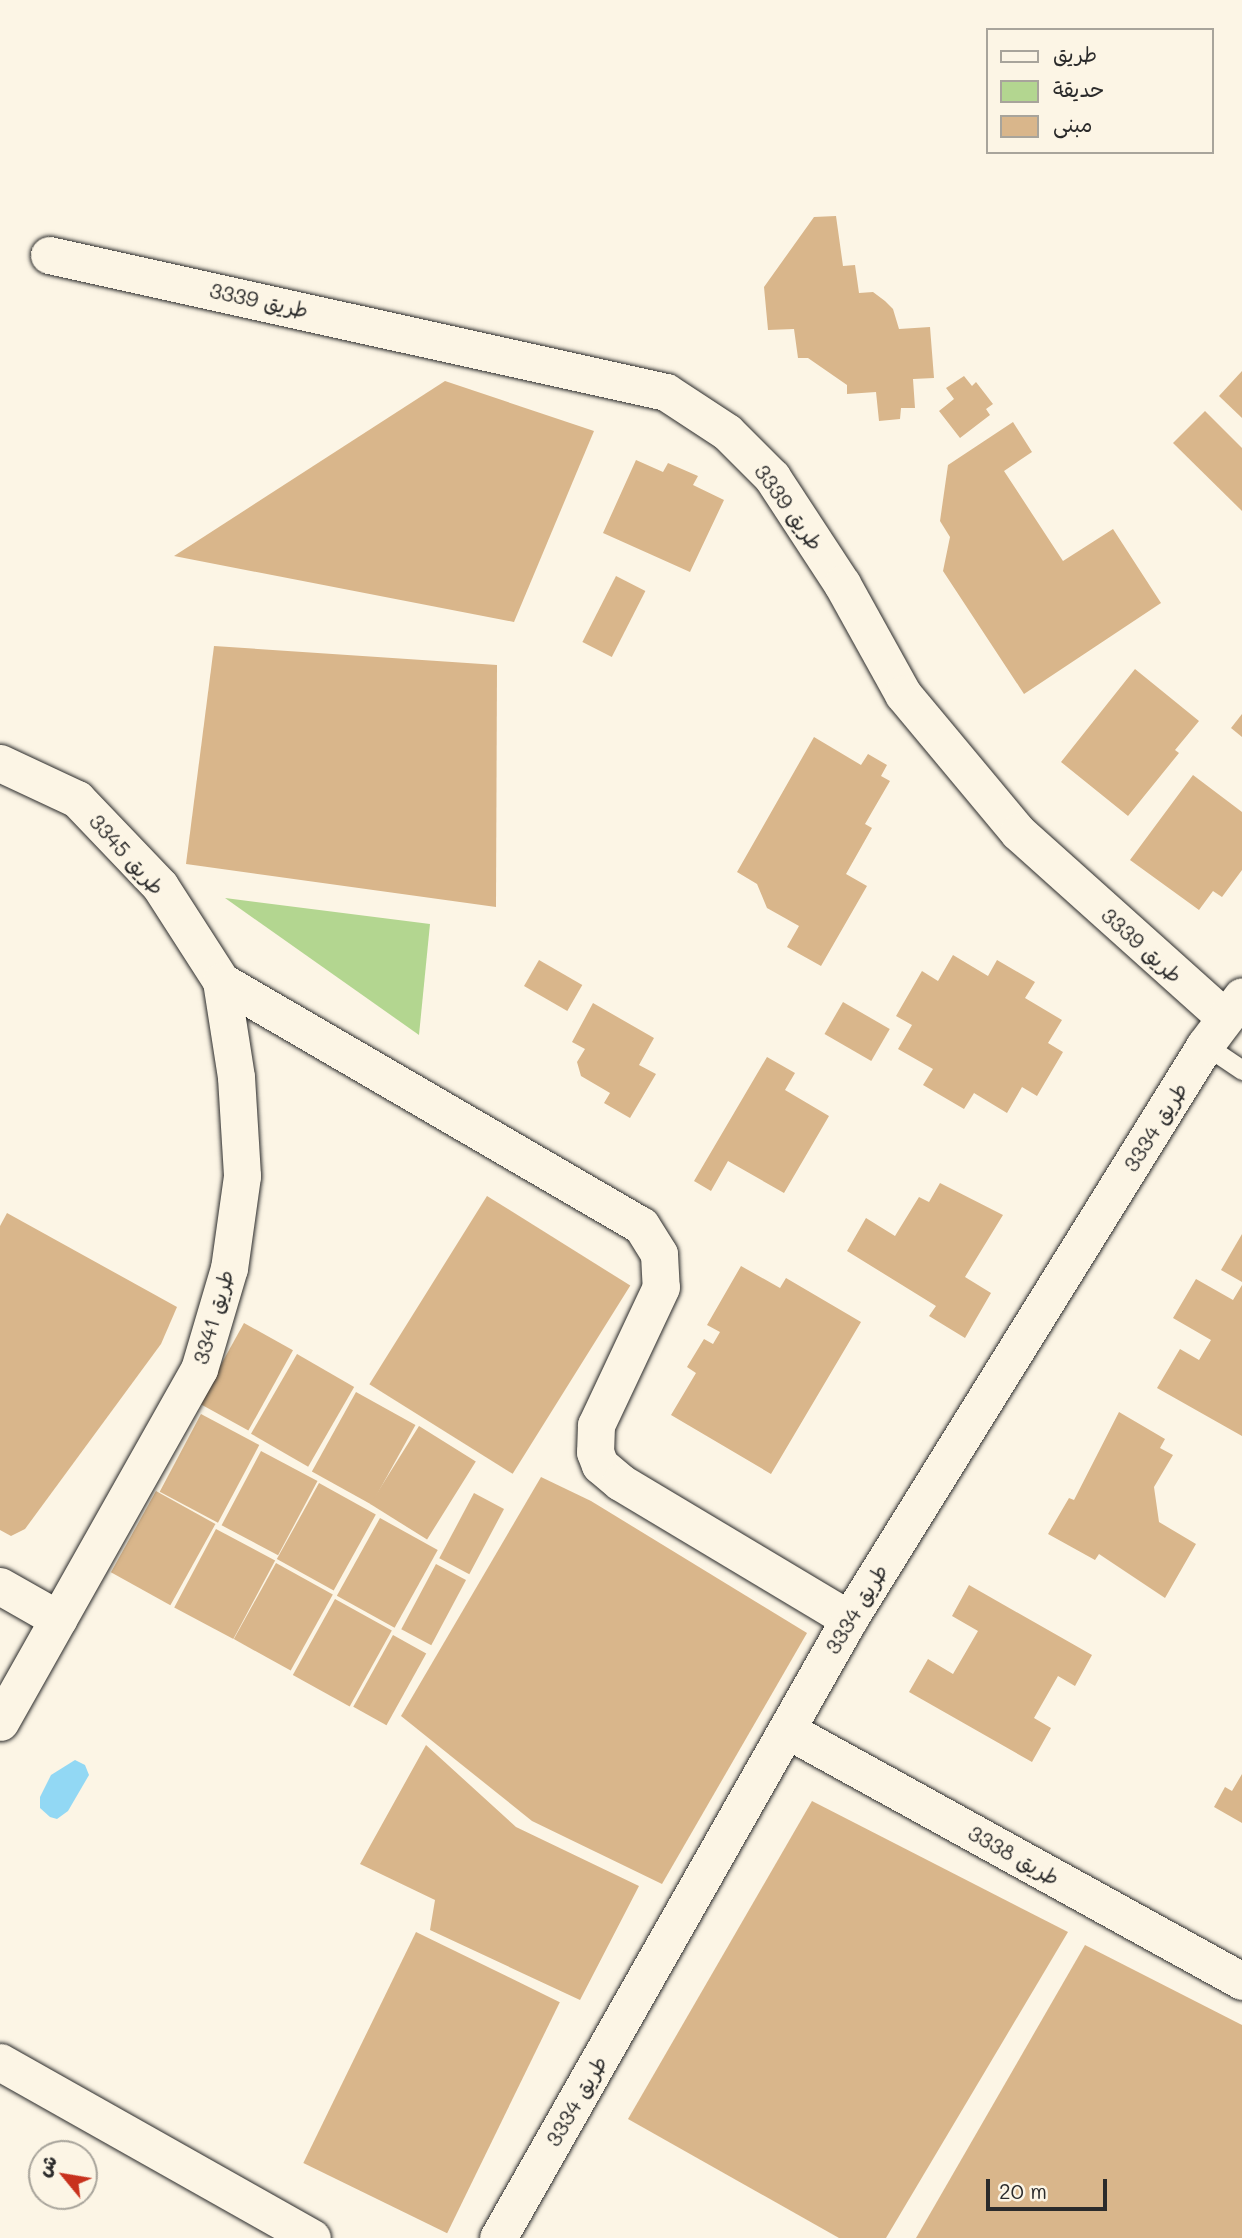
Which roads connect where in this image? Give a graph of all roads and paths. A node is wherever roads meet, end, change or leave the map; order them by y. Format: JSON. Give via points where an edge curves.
{"nodes":[{"id":1,"x":48,"y":256,"type":"dead end"},
{"id":2,"x":0,"y":763,"type":"edge"},
{"id":3,"x":220,"y":981,"type":"junction"},
{"id":4,"x":1224,"y":1020,"type":"edge"},
{"id":5,"x":1242,"y":1070,"type":"edge"},
{"id":6,"x":0,"y":1586,"type":"edge"},
{"id":7,"x":58,"y":1619,"type":"junction"},
{"id":8,"x":849,"y":1619,"type":"junction"},
{"id":9,"x":0,"y":1722,"type":"edge"},
{"id":10,"x":787,"y":1730,"type":"junction"},
{"id":11,"x":1242,"y":1981,"type":"edge"},
{"id":12,"x":0,"y":2062,"type":"edge"},
{"id":13,"x":312,"y":2238,"type":"edge"},
{"id":14,"x":498,"y":2238,"type":"edge"}],
"edges":[{"from":1,"to":4,"type":"street","name":"طريق 3339","via":[[667,392],[727,432],[772,477],[842,584],[903,694],[1017,832]]},
{"from":2,"to":3,"type":"street","name":"طريق 3345","via":[[77,799],[160,886]]},
{"from":3,"to":7,"type":"street","name":"طريق 3341","via":[[236,1077],[242,1176],[229,1268],[199,1369]]},
{"from":3,"to":8,"type":"street","via":[[641,1225],[659,1254],[661,1287],[596,1426],[595,1452],[600,1465],[620,1482]]},
{"from":4,"to":5,"type":"lane"},
{"from":4,"to":8,"type":"street","name":"طريق 3334"},
{"from":6,"to":7,"type":"street"},
{"from":7,"to":9,"type":"street","name":"طريق 3341"},
{"from":8,"to":10,"type":"street","name":"طريق 3334"},
{"from":10,"to":11,"type":"street","name":"طريق 3338"},
{"from":10,"to":14,"type":"street","name":"طريق 3334"},
{"from":12,"to":13,"type":"street"}]}
